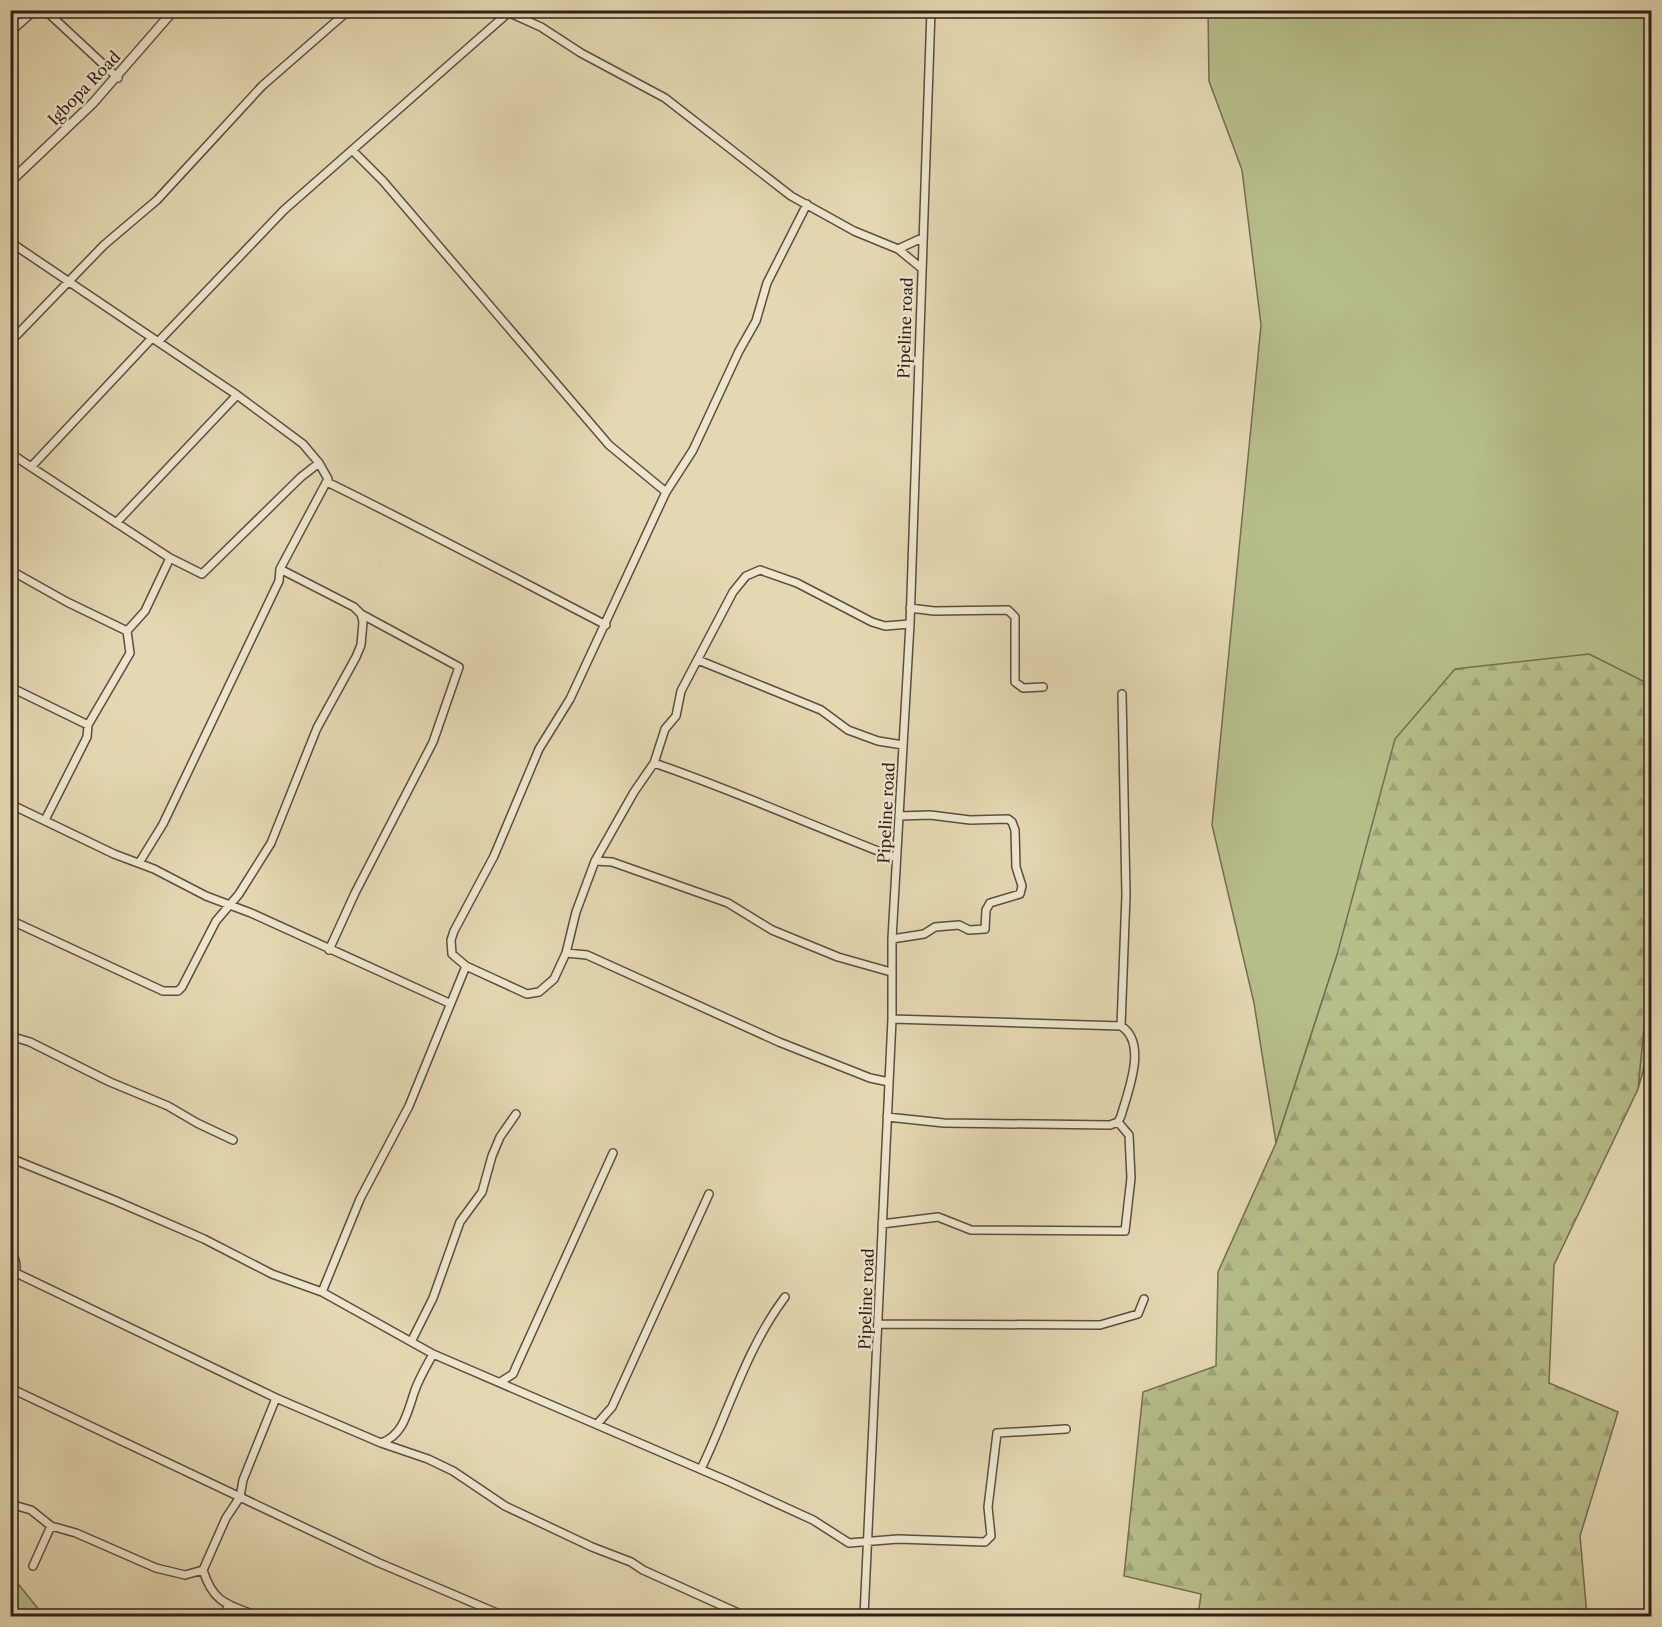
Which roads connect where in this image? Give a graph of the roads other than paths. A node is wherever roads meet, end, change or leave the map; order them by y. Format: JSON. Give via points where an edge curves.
{"nodes":[{"id":1,"x":35,"y":10,"type":"edge"},
{"id":2,"x":45,"y":10,"type":"edge"},
{"id":3,"x":174,"y":10,"type":"edge"},
{"id":4,"x":349,"y":10,"type":"edge"},
{"id":5,"x":931,"y":10,"type":"edge"},
{"id":6,"x":505,"y":12,"type":"edge"},
{"id":7,"x":10,"y":32,"type":"edge"},
{"id":8,"x":118,"y":78,"type":"junction"},
{"id":9,"x":352,"y":150,"type":"junction"},
{"id":10,"x":10,"y":182,"type":"edge"},
{"id":11,"x":807,"y":204,"type":"junction"},
{"id":12,"x":922,"y":238,"type":"junction"},
{"id":13,"x":10,"y":242,"type":"edge"},
{"id":14,"x":898,"y":249,"type":"junction"},
{"id":15,"x":920,"y":267,"type":"junction"},
{"id":16,"x":70,"y":283,"type":"junction"},
{"id":17,"x":155,"y":340,"type":"junction"},
{"id":18,"x":10,"y":342,"type":"edge"},
{"id":19,"x":237,"y":395,"type":"junction"},
{"id":20,"x":10,"y":453,"type":"edge"},
{"id":21,"x":319,"y":463,"type":"junction"},
{"id":22,"x":31,"y":467,"type":"junction"},
{"id":23,"x":327,"y":482,"type":"junction"},
{"id":24,"x":666,"y":492,"type":"junction"},
{"id":25,"x":116,"y":523,"type":"junction"},
{"id":26,"x":170,"y":558,"type":"junction"},
{"id":27,"x":280,"y":569,"type":"junction"},
{"id":28,"x":10,"y":570,"type":"edge"},
{"id":29,"x":910,"y":608,"type":"junction"},
{"id":30,"x":361,"y":614,"type":"junction"},
{"id":31,"x":910,"y":624,"type":"junction"},
{"id":32,"x":606,"y":625,"type":"junction"},
{"id":33,"x":127,"y":631,"type":"junction"},
{"id":34,"x":698,"y":660,"type":"junction"},
{"id":35,"x":10,"y":687,"type":"edge"},
{"id":36,"x":1043,"y":687,"type":"dead end"},
{"id":37,"x":1122,"y":694,"type":"dead end"},
{"id":38,"x":88,"y":725,"type":"junction"},
{"id":39,"x":903,"y":745,"type":"junction"},
{"id":40,"x":654,"y":764,"type":"junction"},
{"id":41,"x":10,"y":804,"type":"edge"},
{"id":42,"x":899,"y":816,"type":"junction"},
{"id":43,"x":45,"y":820,"type":"junction"},
{"id":44,"x":897,"y":858,"type":"junction"},
{"id":45,"x":595,"y":861,"type":"junction"},
{"id":46,"x":139,"y":863,"type":"junction"},
{"id":47,"x":230,"y":907,"type":"junction"},
{"id":48,"x":10,"y":920,"type":"edge"},
{"id":49,"x":892,"y":939,"type":"junction"},
{"id":50,"x":330,"y":950,"type":"junction"},
{"id":51,"x":566,"y":953,"type":"junction"},
{"id":52,"x":466,"y":966,"type":"junction"},
{"id":53,"x":891,"y":972,"type":"junction"},
{"id":54,"x":449,"y":1003,"type":"junction"},
{"id":55,"x":892,"y":1019,"type":"junction"},
{"id":56,"x":1121,"y":1026,"type":"junction"},
{"id":57,"x":10,"y":1036,"type":"edge"},
{"id":58,"x":889,"y":1082,"type":"junction"},
{"id":59,"x":516,"y":1114,"type":"dead end"},
{"id":60,"x":887,"y":1117,"type":"junction"},
{"id":61,"x":1118,"y":1122,"type":"junction"},
{"id":62,"x":233,"y":1140,"type":"dead end"},
{"id":63,"x":10,"y":1153,"type":"edge"},
{"id":64,"x":613,"y":1153,"type":"dead end"},
{"id":65,"x":709,"y":1194,"type":"dead end"},
{"id":66,"x":882,"y":1224,"type":"junction"},
{"id":67,"x":10,"y":1250,"type":"edge"},
{"id":68,"x":14,"y":1272,"type":"edge"},
{"id":69,"x":10,"y":1286,"type":"edge"},
{"id":70,"x":322,"y":1292,"type":"junction"},
{"id":71,"x":785,"y":1297,"type":"dead end"},
{"id":72,"x":1144,"y":1299,"type":"dead end"},
{"id":73,"x":879,"y":1324,"type":"junction"},
{"id":74,"x":412,"y":1341,"type":"junction"},
{"id":75,"x":433,"y":1354,"type":"junction"},
{"id":76,"x":502,"y":1382,"type":"junction"},
{"id":77,"x":10,"y":1388,"type":"edge"},
{"id":78,"x":276,"y":1398,"type":"junction"},
{"id":79,"x":598,"y":1423,"type":"junction"},
{"id":80,"x":1066,"y":1429,"type":"dead end"},
{"id":81,"x":381,"y":1443,"type":"junction"},
{"id":82,"x":701,"y":1469,"type":"junction"},
{"id":83,"x":240,"y":1497,"type":"junction"},
{"id":84,"x":10,"y":1504,"type":"edge"},
{"id":85,"x":51,"y":1526,"type":"junction"},
{"id":86,"x":866,"y":1540,"type":"junction"},
{"id":87,"x":33,"y":1566,"type":"dead end"},
{"id":88,"x":203,"y":1570,"type":"junction"},
{"id":89,"x":228,"y":1605,"type":"junction"},
{"id":90,"x":225,"y":1617,"type":"edge"},
{"id":91,"x":258,"y":1617,"type":"edge"},
{"id":92,"x":504,"y":1617,"type":"edge"},
{"id":93,"x":746,"y":1617,"type":"edge"},
{"id":94,"x":864,"y":1617,"type":"edge"}],
"edges":[{"from":1,"to":7,"type":"street"},
{"from":2,"to":8,"type":"street"},
{"from":3,"to":8,"type":"street","name":"Igbopa Road"},
{"from":4,"to":16,"type":"street","via":[[262,86],[157,200],[104,245]]},
{"from":5,"to":12,"type":"street","name":"Pipeline road"},
{"from":6,"to":9,"type":"street"},
{"from":6,"to":11,"type":"street","via":[[541,27],[665,98],[791,196]]},
{"from":8,"to":10,"type":"street","name":"Igbopa Road"},
{"from":9,"to":17,"type":"street","via":[[284,210]]},
{"from":9,"to":24,"type":"street","via":[[383,181],[609,445]]},
{"from":11,"to":14,"type":"street"},
{"from":11,"to":24,"type":"street","via":[[767,283],[756,321],[693,450]]},
{"from":12,"to":14,"type":"street"},
{"from":12,"to":15,"type":"street","name":"Pipeline road"},
{"from":13,"to":16,"type":"street"},
{"from":14,"to":15,"type":"street"},
{"from":15,"to":29,"type":"street","name":"Pipeline road"},
{"from":16,"to":17,"type":"street"},
{"from":16,"to":18,"type":"street"},
{"from":17,"to":19,"type":"street"},
{"from":17,"to":22,"type":"street"},
{"from":19,"to":21,"type":"street","via":[[303,444]]},
{"from":19,"to":25,"type":"street"},
{"from":20,"to":22,"type":"street"},
{"from":21,"to":23,"type":"street"},
{"from":21,"to":26,"type":"street","via":[[202,574]]},
{"from":22,"to":25,"type":"street"},
{"from":23,"to":27,"type":"street"},
{"from":23,"to":32,"type":"street"},
{"from":24,"to":32,"type":"street"},
{"from":25,"to":26,"type":"street"},
{"from":26,"to":33,"type":"street","via":[[145,611]]},
{"from":27,"to":30,"type":"street"},
{"from":27,"to":46,"type":"street","via":[[279,582],[162,824]]},
{"from":28,"to":33,"type":"street"},
{"from":29,"to":31,"type":"street","name":"Pipeline road"},
{"from":29,"to":36,"type":"street","via":[[1008,610],[1015,617],[1014,682],[1023,688]]},
{"from":30,"to":47,"type":"street","via":[[363,632],[356,657],[317,728],[271,843]]},
{"from":30,"to":50,"type":"street","via":[[459,667],[433,742]]},
{"from":31,"to":34,"type":"street","via":[[885,626],[872,622],[760,570],[746,576],[733,592]]},
{"from":31,"to":39,"type":"street","name":"Pipeline road"},
{"from":32,"to":52,"type":"street","via":[[570,699],[539,749],[494,856],[454,931],[452,954]]},
{"from":33,"to":38,"type":"street","via":[[130,653]]},
{"from":34,"to":39,"type":"street","via":[[820,710],[848,730]]},
{"from":34,"to":40,"type":"street","via":[[681,691],[676,716],[665,729]]},
{"from":35,"to":38,"type":"street"},
{"from":37,"to":56,"type":"street","via":[[1126,895]]},
{"from":38,"to":43,"type":"street","via":[[87,737]]},
{"from":39,"to":42,"type":"street","name":"Pipeline road"},
{"from":40,"to":44,"type":"street"},
{"from":40,"to":45,"type":"street"},
{"from":41,"to":43,"type":"street"},
{"from":42,"to":44,"type":"street","name":"Pipeline road"},
{"from":42,"to":49,"type":"street","via":[[1012,822],[1022,886],[1020,894],[990,903],[985,929],[981,931],[959,925],[934,927],[924,934]]},
{"from":43,"to":46,"type":"street"},
{"from":44,"to":49,"type":"street","name":"Pipeline road"},
{"from":45,"to":51,"type":"street","via":[[579,901]]},
{"from":45,"to":53,"type":"street","via":[[612,862],[718,899],[772,930],[838,957]]},
{"from":46,"to":47,"type":"street"},
{"from":47,"to":48,"type":"street","via":[[216,921],[182,987],[171,992]]},
{"from":47,"to":50,"type":"street"},
{"from":49,"to":53,"type":"street","name":"Pipeline road"},
{"from":50,"to":54,"type":"street"},
{"from":51,"to":52,"type":"street","via":[[554,979],[539,993],[532,994]]},
{"from":51,"to":58,"type":"street","via":[[587,955],[779,1042]]},
{"from":52,"to":54,"type":"street"},
{"from":53,"to":55,"type":"street","name":"Pipeline road"},
{"from":54,"to":70,"type":"street","via":[[410,1106],[360,1200]]},
{"from":55,"to":56,"type":"street"},
{"from":55,"to":58,"type":"street","name":"Pipeline road"},
{"from":56,"to":61,"type":"street","via":[[1130,1032],[1136,1049]]},
{"from":57,"to":62,"type":"street","via":[[168,1106]]},
{"from":58,"to":60,"type":"street","name":"Pipeline road"},
{"from":59,"to":74,"type":"street","via":[[500,1137],[482,1192],[460,1222],[433,1298]]},
{"from":60,"to":61,"type":"street","via":[[944,1123]]},
{"from":60,"to":66,"type":"street","name":"Pipeline road"},
{"from":61,"to":66,"type":"street","via":[[1129,1135],[1131,1178],[1125,1231],[971,1230],[938,1217]]},
{"from":63,"to":70,"type":"street","via":[[15,1160],[204,1239],[272,1274]]},
{"from":64,"to":76,"type":"street","via":[[513,1374]]},
{"from":65,"to":79,"type":"street","via":[[612,1407]]},
{"from":66,"to":73,"type":"street","name":"Pipeline road"},
{"from":67,"to":68,"type":"street","via":[[18,1264]]},
{"from":68,"to":69,"type":"street"},
{"from":68,"to":78,"type":"street"},
{"from":70,"to":74,"type":"street"},
{"from":71,"to":82,"type":"street","via":[[764,1325],[738,1377]]},
{"from":72,"to":73,"type":"street","via":[[1138,1314],[1100,1325]]},
{"from":73,"to":86,"type":"street","name":"Pipeline road"},
{"from":74,"to":75,"type":"street"},
{"from":75,"to":76,"type":"street"},
{"from":75,"to":81,"type":"street","via":[[413,1394],[404,1424],[391,1439]]},
{"from":76,"to":79,"type":"street"},
{"from":77,"to":83,"type":"street"},
{"from":78,"to":81,"type":"street"},
{"from":78,"to":83,"type":"street"},
{"from":79,"to":82,"type":"street"},
{"from":80,"to":86,"type":"street","via":[[997,1433],[988,1507],[991,1536],[985,1542]]},
{"from":81,"to":93,"type":"street","via":[[429,1459],[532,1520]]},
{"from":82,"to":86,"type":"street","via":[[813,1520],[849,1543]]},
{"from":83,"to":88,"type":"street"},
{"from":83,"to":92,"type":"street"},
{"from":84,"to":85,"type":"street","via":[[31,1510]]},
{"from":85,"to":87,"type":"street"},
{"from":85,"to":88,"type":"street","via":[[156,1568],[185,1575]]},
{"from":86,"to":94,"type":"street","name":"Pipeline road"},
{"from":88,"to":89,"type":"street","via":[[212,1592]]},
{"from":89,"to":90,"type":"street"},
{"from":89,"to":91,"type":"street"}]}
